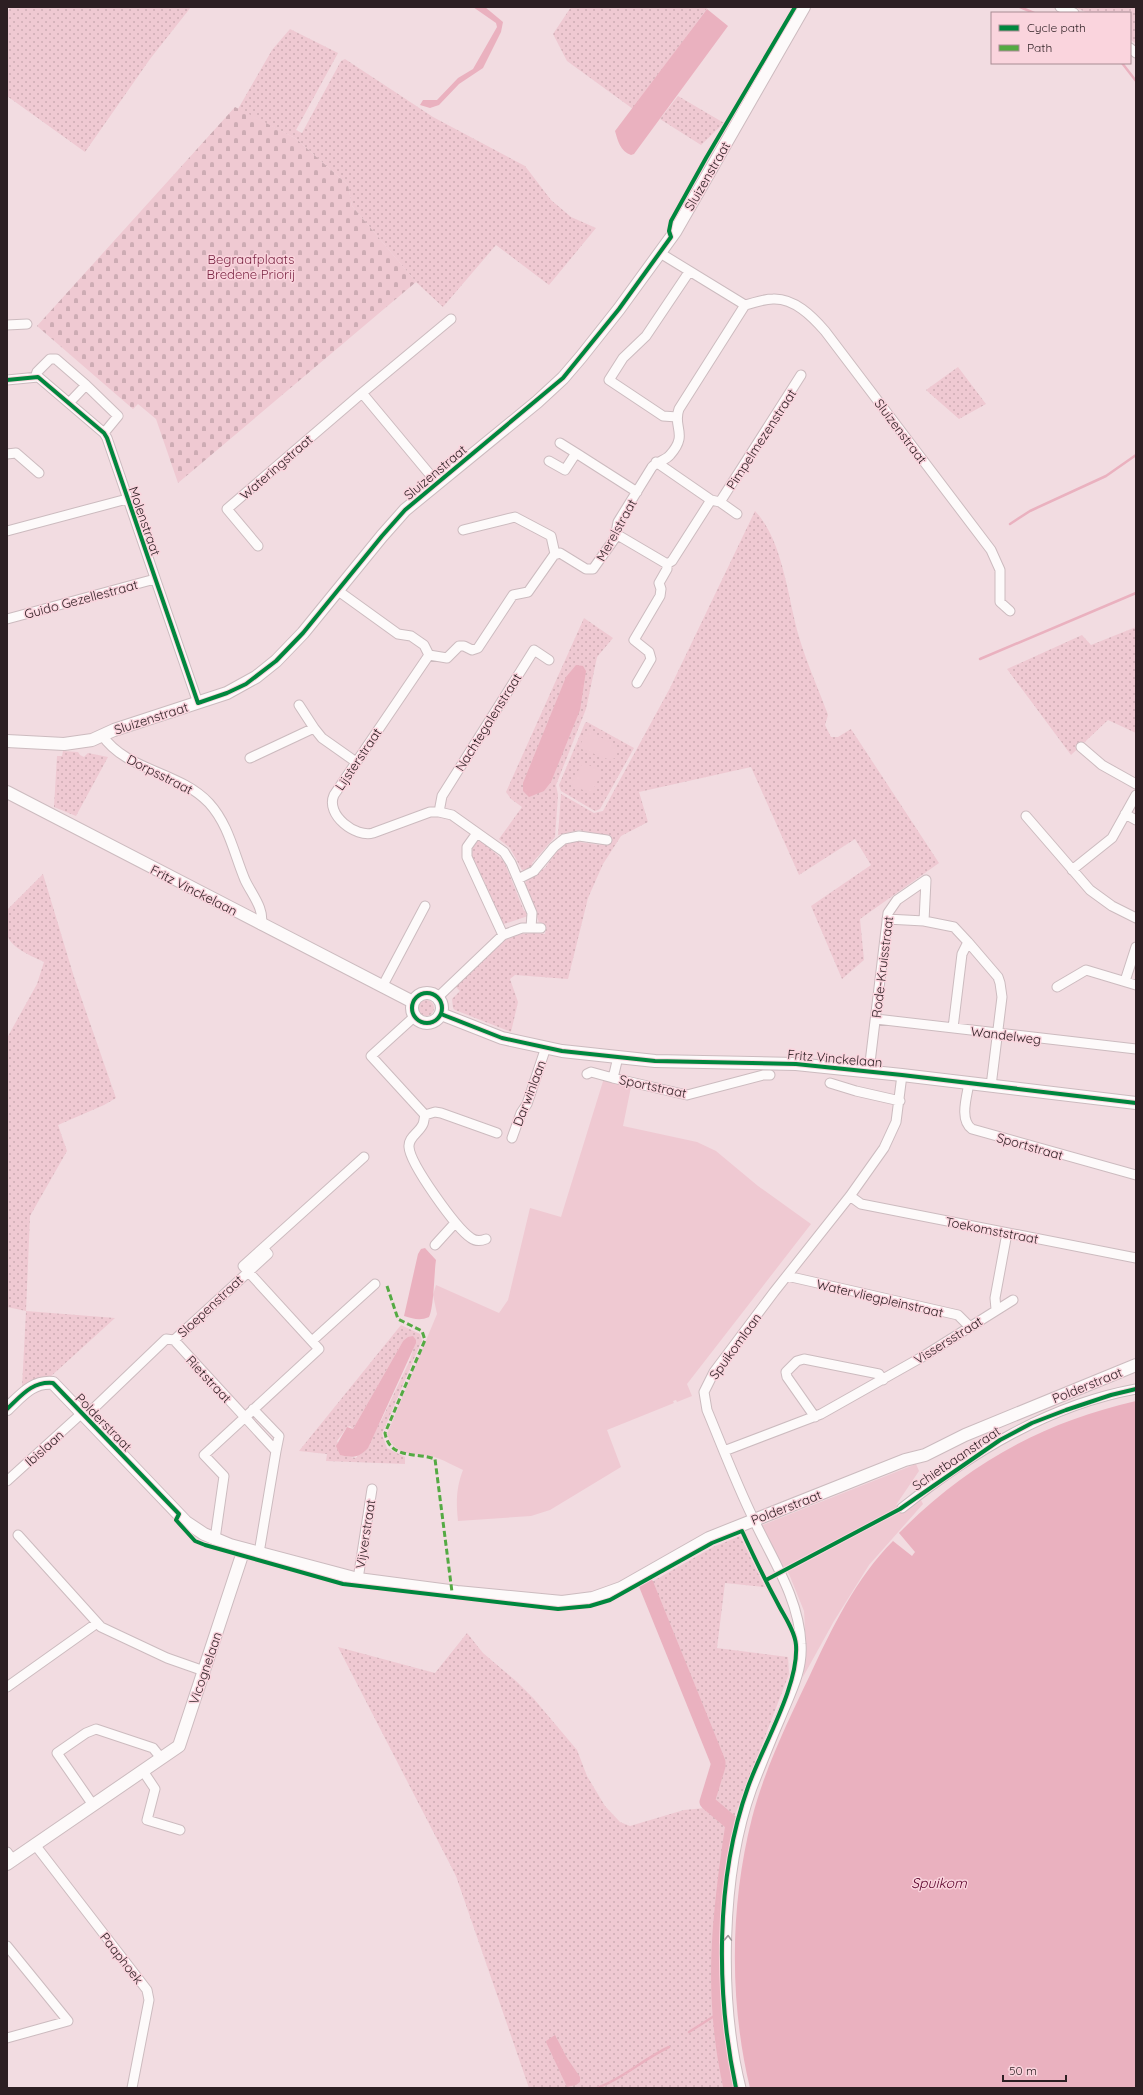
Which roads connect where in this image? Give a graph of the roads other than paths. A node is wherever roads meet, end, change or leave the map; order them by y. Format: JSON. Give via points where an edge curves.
{"nodes":[{"id":1,"x":804,"y":7,"type":"edge"},
{"id":2,"x":1060,"y":7,"type":"edge"},
{"id":3,"x":1072,"y":12,"type":"edge"},
{"id":4,"x":660,"y":254,"type":"junction"},
{"id":5,"x":689,"y":272,"type":"junction"},
{"id":6,"x":745,"y":305,"type":"junction"},
{"id":7,"x":451,"y":319,"type":"dead end"},
{"id":8,"x":26,"y":324,"type":"dead end"},
{"id":9,"x":7,"y":325,"type":"edge"},
{"id":10,"x":801,"y":375,"type":"dead end"},
{"id":11,"x":38,"y":377,"type":"junction"},
{"id":12,"x":7,"y":380,"type":"edge"},
{"id":13,"x":86,"y":385,"type":"junction"},
{"id":14,"x":362,"y":393,"type":"junction"},
{"id":15,"x":69,"y":403,"type":"junction"},
{"id":16,"x":677,"y":417,"type":"junction"},
{"id":17,"x":104,"y":433,"type":"junction"},
{"id":18,"x":560,"y":443,"type":"dead end"},
{"id":19,"x":576,"y":453,"type":"junction"},
{"id":20,"x":7,"y":454,"type":"edge"},
{"id":21,"x":549,"y":461,"type":"dead end"},
{"id":22,"x":656,"y":462,"type":"junction"},
{"id":23,"x":38,"y":473,"type":"dead end"},
{"id":24,"x":437,"y":483,"type":"junction"},
{"id":25,"x":637,"y":492,"type":"junction"},
{"id":26,"x":127,"y":498,"type":"junction"},
{"id":27,"x":715,"y":501,"type":"junction"},
{"id":28,"x":737,"y":514,"type":"dead end"},
{"id":29,"x":463,"y":530,"type":"dead end"},
{"id":30,"x":7,"y":531,"type":"edge"},
{"id":31,"x":616,"y":534,"type":"junction"},
{"id":32,"x":258,"y":546,"type":"dead end"},
{"id":33,"x":555,"y":554,"type":"junction"},
{"id":34,"x":667,"y":564,"type":"junction"},
{"id":35,"x":155,"y":579,"type":"junction"},
{"id":36,"x":337,"y":590,"type":"junction"},
{"id":37,"x":1010,"y":611,"type":"dead end"},
{"id":38,"x":7,"y":619,"type":"edge"},
{"id":39,"x":429,"y":655,"type":"junction"},
{"id":40,"x":549,"y":660,"type":"dead end"},
{"id":41,"x":637,"y":683,"type":"dead end"},
{"id":42,"x":198,"y":703,"type":"junction"},
{"id":43,"x":299,"y":706,"type":"dead end"},
{"id":44,"x":314,"y":728,"type":"junction"},
{"id":45,"x":102,"y":735,"type":"junction"},
{"id":46,"x":7,"y":741,"type":"edge"},
{"id":47,"x":1081,"y":747,"type":"dead end"},
{"id":48,"x":250,"y":758,"type":"dead end"},
{"id":49,"x":356,"y":762,"type":"junction"},
{"id":50,"x":1136,"y":784,"type":"edge"},
{"id":51,"x":7,"y":792,"type":"edge"},
{"id":52,"x":1136,"y":795,"type":"edge"},
{"id":53,"x":440,"y":812,"type":"junction"},
{"id":54,"x":1125,"y":814,"type":"junction"},
{"id":55,"x":1026,"y":816,"type":"dead end"},
{"id":56,"x":1136,"y":820,"type":"edge"},
{"id":57,"x":477,"y":833,"type":"junction"},
{"id":58,"x":607,"y":840,"type":"dead end"},
{"id":59,"x":1072,"y":870,"type":"junction"},
{"id":60,"x":518,"y":879,"type":"junction"},
{"id":61,"x":425,"y":906,"type":"dead end"},
{"id":62,"x":1136,"y":918,"type":"edge"},
{"id":63,"x":887,"y":919,"type":"junction"},
{"id":64,"x":924,"y":921,"type":"junction"},
{"id":65,"x":262,"y":925,"type":"junction"},
{"id":66,"x":531,"y":928,"type":"junction"},
{"id":67,"x":541,"y":928,"type":"dead end"},
{"id":68,"x":503,"y":935,"type":"junction"},
{"id":69,"x":968,"y":942,"type":"junction"},
{"id":70,"x":1136,"y":947,"type":"edge"},
{"id":71,"x":1125,"y":981,"type":"junction"},
{"id":72,"x":1136,"y":984,"type":"edge"},
{"id":73,"x":382,"y":987,"type":"junction"},
{"id":74,"x":1057,"y":987,"type":"dead end"},
{"id":75,"x":437,"y":998,"type":"junction"},
{"id":76,"x":413,"y":1002,"type":"junction"},
{"id":77,"x":441,"y":1014,"type":"junction"},
{"id":78,"x":414,"y":1017,"type":"junction"},
{"id":79,"x":876,"y":1019,"type":"junction"},
{"id":80,"x":953,"y":1028,"type":"junction"},
{"id":81,"x":997,"y":1034,"type":"junction"},
{"id":82,"x":546,"y":1047,"type":"junction"},
{"id":83,"x":1136,"y":1049,"type":"edge"},
{"id":84,"x":618,"y":1058,"type":"junction"},
{"id":85,"x":765,"y":1071,"type":"junction"},
{"id":86,"x":869,"y":1071,"type":"junction"},
{"id":87,"x":587,"y":1074,"type":"dead end"},
{"id":88,"x":902,"y":1075,"type":"junction"},
{"id":89,"x":613,"y":1078,"type":"junction"},
{"id":90,"x":830,"y":1082,"type":"dead end"},
{"id":91,"x":969,"y":1083,"type":"junction"},
{"id":92,"x":991,"y":1086,"type":"junction"},
{"id":93,"x":900,"y":1101,"type":"junction"},
{"id":94,"x":1136,"y":1103,"type":"edge"},
{"id":95,"x":425,"y":1115,"type":"junction"},
{"id":96,"x":497,"y":1133,"type":"dead end"},
{"id":97,"x":512,"y":1138,"type":"dead end"},
{"id":98,"x":364,"y":1157,"type":"dead end"},
{"id":99,"x":1136,"y":1175,"type":"edge"},
{"id":100,"x":850,"y":1196,"type":"junction"},
{"id":101,"x":455,"y":1223,"type":"junction"},
{"id":102,"x":1007,"y":1233,"type":"junction"},
{"id":103,"x":486,"y":1240,"type":"dead end"},
{"id":104,"x":435,"y":1245,"type":"dead end"},
{"id":105,"x":1136,"y":1258,"type":"edge"},
{"id":106,"x":248,"y":1272,"type":"junction"},
{"id":107,"x":787,"y":1276,"type":"junction"},
{"id":108,"x":375,"y":1284,"type":"dead end"},
{"id":109,"x":1012,"y":1300,"type":"dead end"},
{"id":110,"x":996,"y":1309,"type":"junction"},
{"id":111,"x":969,"y":1326,"type":"junction"},
{"id":112,"x":174,"y":1340,"type":"junction"},
{"id":113,"x":312,"y":1341,"type":"junction"},
{"id":114,"x":1136,"y":1365,"type":"edge"},
{"id":115,"x":883,"y":1380,"type":"junction"},
{"id":116,"x":1136,"y":1390,"type":"edge"},
{"id":117,"x":7,"y":1409,"type":"edge"},
{"id":118,"x":253,"y":1409,"type":"junction"},
{"id":119,"x":81,"y":1414,"type":"junction"},
{"id":120,"x":244,"y":1417,"type":"junction"},
{"id":121,"x":815,"y":1417,"type":"junction"},
{"id":122,"x":276,"y":1451,"type":"junction"},
{"id":123,"x":724,"y":1451,"type":"junction"},
{"id":124,"x":7,"y":1482,"type":"edge"},
{"id":125,"x":372,"y":1489,"type":"dead end"},
{"id":126,"x":902,"y":1508,"type":"dead end"},
{"id":127,"x":753,"y":1519,"type":"junction"},
{"id":128,"x":18,"y":1535,"type":"dead end"},
{"id":129,"x":215,"y":1539,"type":"junction"},
{"id":130,"x":244,"y":1549,"type":"junction"},
{"id":131,"x":259,"y":1553,"type":"junction"},
{"id":132,"x":358,"y":1579,"type":"junction"},
{"id":133,"x":97,"y":1623,"type":"junction"},
{"id":134,"x":204,"y":1671,"type":"junction"},
{"id":135,"x":7,"y":1688,"type":"edge"},
{"id":136,"x":161,"y":1758,"type":"junction"},
{"id":137,"x":143,"y":1771,"type":"junction"},
{"id":138,"x":93,"y":1805,"type":"junction"},
{"id":139,"x":180,"y":1830,"type":"dead end"},
{"id":140,"x":36,"y":1846,"type":"junction"},
{"id":141,"x":9,"y":1859,"type":"edge"},
{"id":142,"x":7,"y":1946,"type":"edge"},
{"id":143,"x":7,"y":2038,"type":"edge"},
{"id":144,"x":132,"y":2088,"type":"edge"},
{"id":145,"x":741,"y":2088,"type":"edge"}],
"edges":[{"from":1,"to":4,"type":"street","name":"Sluizenstraat"},
{"from":2,"to":3,"type":"street"},
{"from":4,"to":5,"type":"street"},
{"from":4,"to":24,"type":"street","name":"Sluizenstraat","via":[[563,378],[538,402]]},
{"from":5,"to":6,"type":"street"},
{"from":5,"to":16,"type":"street","via":[[646,336],[623,358],[609,380],[663,416]]},
{"from":6,"to":16,"type":"street","via":[[682,404]]},
{"from":6,"to":37,"type":"street","name":"Sluizenstraat","via":[[774,299],[784,301],[806,311],[825,331],[992,550],[1000,570],[1000,602]]},
{"from":7,"to":14,"type":"street","name":"Wateringstraat"},
{"from":8,"to":9,"type":"street"},
{"from":10,"to":27,"type":"street","name":"Pimpelmezenstraat"},
{"from":11,"to":12,"type":"street"},
{"from":11,"to":13,"type":"street","via":[[36,372],[52,358]]},
{"from":11,"to":15,"type":"street","name":"Molenstraat"},
{"from":13,"to":15,"type":"street"},
{"from":13,"to":17,"type":"street","via":[[118,416]]},
{"from":14,"to":24,"type":"street"},
{"from":14,"to":32,"type":"street","name":"Wateringstraat","via":[[227,509]]},
{"from":15,"to":17,"type":"street","name":"Molenstraat"},
{"from":16,"to":22,"type":"street","name":"Merelstraat","via":[[680,440],[668,457]]},
{"from":17,"to":26,"type":"street","name":"Molenstraat"},
{"from":18,"to":19,"type":"street"},
{"from":19,"to":21,"type":"street","via":[[565,470]]},
{"from":19,"to":25,"type":"street"},
{"from":20,"to":23,"type":"street","via":[[16,453]]},
{"from":22,"to":25,"type":"street","name":"Merelstraat"},
{"from":22,"to":27,"type":"street"},
{"from":24,"to":36,"type":"street","name":"Sluizenstraat","via":[[394,522]]},
{"from":25,"to":31,"type":"street","name":"Merelstraat","via":[[618,522]]},
{"from":26,"to":30,"type":"street"},
{"from":26,"to":35,"type":"street","name":"Molenstraat"},
{"from":27,"to":28,"type":"street"},
{"from":27,"to":34,"type":"street","name":"Pimpelmezenstraat","via":[[672,561]]},
{"from":29,"to":33,"type":"street","via":[[510,514],[551,536]]},
{"from":31,"to":33,"type":"street","name":"Merelstraat","via":[[597,565],[591,570],[563,555]]},
{"from":31,"to":34,"type":"street"},
{"from":33,"to":39,"type":"street","via":[[528,592],[513,595],[478,648],[472,650],[459,646],[447,658]]},
{"from":34,"to":41,"type":"street","name":"Pimpelmezenstraat","via":[[659,583],[660,596],[634,640],[649,652],[651,658]]},
{"from":35,"to":38,"type":"street","name":"Guido Gezellestraat"},
{"from":35,"to":42,"type":"street","name":"Molenstraat"},
{"from":36,"to":39,"type":"street","via":[[398,634],[409,635],[422,644]]},
{"from":36,"to":42,"type":"street","name":"Sluizenstraat","via":[[303,633],[264,671],[227,693]]},
{"from":39,"to":49,"type":"street","name":"Lijsterstraat"},
{"from":40,"to":53,"type":"street","name":"Nachtegalenstraat","via":[[534,650],[442,796]]},
{"from":42,"to":45,"type":"street","name":"Sluizenstraat"},
{"from":43,"to":44,"type":"street"},
{"from":44,"to":48,"type":"street"},
{"from":44,"to":49,"type":"street","via":[[322,738]]},
{"from":45,"to":46,"type":"street","via":[[75,744]]},
{"from":45,"to":65,"type":"street","name":"Dorpsstraat","via":[[117,752],[179,781],[193,789],[209,804],[225,826],[246,881],[263,914]]},
{"from":47,"to":50,"type":"street","via":[[1102,765]]},
{"from":49,"to":53,"type":"street","name":"Lijsterstraat","via":[[334,794],[331,804],[336,817],[359,832],[371,834],[427,813]]},
{"from":51,"to":65,"type":"street","name":"Fritz Vinckelaan"},
{"from":52,"to":54,"type":"street"},
{"from":53,"to":57,"type":"street","via":[[452,815]]},
{"from":54,"to":56,"type":"street"},
{"from":54,"to":59,"type":"street","via":[[1112,838]]},
{"from":55,"to":59,"type":"street"},
{"from":57,"to":60,"type":"street","via":[[504,852]]},
{"from":57,"to":68,"type":"street","via":[[467,847],[467,857]]},
{"from":58,"to":60,"type":"street","via":[[579,836],[564,839],[554,847],[536,870]]},
{"from":59,"to":62,"type":"street","via":[[1090,890],[1112,906]]},
{"from":60,"to":66,"type":"street","via":[[532,913]]},
{"from":61,"to":73,"type":"street"},
{"from":63,"to":64,"type":"street"},
{"from":63,"to":64,"type":"street","name":"Rode-Kruisstraat","via":[[889,910],[897,900],[926,880]]},
{"from":63,"to":79,"type":"street","name":"Rode-Kruisstraat"},
{"from":64,"to":69,"type":"street","via":[[954,927]]},
{"from":65,"to":73,"type":"street","name":"Fritz Vinckelaan"},
{"from":66,"to":67,"type":"street"},
{"from":66,"to":68,"type":"street"},
{"from":68,"to":75,"type":"street"},
{"from":69,"to":80,"type":"street","via":[[962,954]]},
{"from":69,"to":81,"type":"street","via":[[998,977],[1000,983],[1002,997]]},
{"from":70,"to":71,"type":"street"},
{"from":71,"to":72,"type":"street"},
{"from":71,"to":74,"type":"street","via":[[1086,970]]},
{"from":73,"to":76,"type":"street","name":"Fritz Vinckelaan"},
{"from":75,"to":76,"type":"street","via":[[424,993],[417,996]]},
{"from":75,"to":77,"type":"street","via":[[442,1006]]},
{"from":76,"to":78,"type":"street","via":[[411,1010]]},
{"from":77,"to":78,"type":"street","via":[[436,1021],[428,1024]]},
{"from":77,"to":82,"type":"street","name":"Fritz Vinckelaan","via":[[502,1038]]},
{"from":78,"to":95,"type":"street","via":[[371,1056]]},
{"from":79,"to":80,"type":"street","name":"Wandelweg"},
{"from":79,"to":86,"type":"street","name":"Rode-Kruisstraat"},
{"from":80,"to":81,"type":"street","name":"Wandelweg"},
{"from":81,"to":83,"type":"street","name":"Wandelweg"},
{"from":81,"to":92,"type":"street"},
{"from":82,"to":84,"type":"street","name":"Fritz Vinckelaan"},
{"from":82,"to":97,"type":"street","name":"Darwinlaan","via":[[528,1104],[521,1113]]},
{"from":84,"to":85,"type":"street","name":"Fritz Vinckelaan"},
{"from":84,"to":89,"type":"street","name":"Sportstraat"},
{"from":85,"to":86,"type":"street","name":"Fritz Vinckelaan"},
{"from":85,"to":89,"type":"street","name":"Sportstraat","via":[[687,1096]]},
{"from":86,"to":88,"type":"street","name":"Fritz Vinckelaan"},
{"from":87,"to":89,"type":"street","name":"Sportstraat","via":[[591,1072]]},
{"from":88,"to":91,"type":"street","name":"Fritz Vinckelaan"},
{"from":88,"to":93,"type":"street","name":"Spuikomlaan"},
{"from":90,"to":93,"type":"street"},
{"from":91,"to":92,"type":"street","name":"Fritz Vinckelaan"},
{"from":91,"to":99,"type":"street","name":"Sportstraat","via":[[965,1118],[972,1129]]},
{"from":92,"to":94,"type":"street","name":"Fritz Vinckelaan"},
{"from":93,"to":100,"type":"street","name":"Spuikomlaan","via":[[890,1136]]},
{"from":95,"to":96,"type":"street","via":[[430,1112],[441,1113]]},
{"from":95,"to":101,"type":"street","via":[[423,1125],[410,1140],[409,1148],[424,1178]]},
{"from":98,"to":106,"type":"street","name":"Sloepenstraat","via":[[243,1266]]},
{"from":100,"to":102,"type":"street","name":"Toekomststraat","via":[[862,1204]]},
{"from":100,"to":107,"type":"street","name":"Spuikomlaan"},
{"from":101,"to":103,"type":"street","via":[[472,1239]]},
{"from":101,"to":104,"type":"street"},
{"from":102,"to":105,"type":"street","name":"Toekomststraat"},
{"from":102,"to":110,"type":"street","via":[[995,1298]]},
{"from":106,"to":112,"type":"street","name":"Sloepenstraat"},
{"from":106,"to":113,"type":"street"},
{"from":107,"to":111,"type":"street","name":"Watervliegpleinstraat","via":[[958,1315]]},
{"from":107,"to":123,"type":"street","name":"Spuikomlaan","via":[[705,1387],[705,1404]]},
{"from":108,"to":113,"type":"street"},
{"from":109,"to":110,"type":"street","name":"Vissersstraat"},
{"from":110,"to":111,"type":"street","name":"Vissersstraat"},
{"from":111,"to":115,"type":"street","name":"Vissersstraat"},
{"from":112,"to":119,"type":"street","name":"Sloepenstraat","via":[[166,1339],[94,1408]]},
{"from":112,"to":120,"type":"street","name":"Rietstraat"},
{"from":113,"to":118,"type":"street","via":[[320,1349]]},
{"from":114,"to":127,"type":"street","name":"Polderstraat","via":[[965,1435],[924,1455]]},
{"from":115,"to":121,"type":"street","name":"Vissersstraat"},
{"from":115,"to":121,"type":"street","via":[[879,1374],[804,1359],[797,1361],[786,1372],[787,1377]]},
{"from":116,"to":126,"type":"street","name":"Schietbaanstraat","via":[[1111,1395],[1032,1423],[969,1459]]},
{"from":117,"to":119,"type":"street","name":"Polderstraat","via":[[32,1386],[47,1382],[53,1383]]},
{"from":118,"to":120,"type":"street"},
{"from":118,"to":122,"type":"street","via":[[279,1436]]},
{"from":119,"to":124,"type":"street","name":"Ibislaan"},
{"from":119,"to":129,"type":"street","name":"Polderstraat","via":[[186,1522]]},
{"from":120,"to":122,"type":"street","name":"Rietstraat"},
{"from":120,"to":129,"type":"street","via":[[204,1455],[224,1476]]},
{"from":121,"to":123,"type":"street","name":"Vissersstraat"},
{"from":122,"to":131,"type":"street"},
{"from":123,"to":127,"type":"street","name":"Spuikomlaan"},
{"from":125,"to":132,"type":"street","name":"Vijverstraat"},
{"from":127,"to":132,"type":"street","name":"Polderstraat","via":[[709,1538],[621,1588],[593,1598],[562,1602]]},
{"from":145,"to":127,"type":"street","name":"Spuikomlaan","one_way":true,"via":[[732,2048],[728,1985],[728,1924],[734,1859],[751,1790],[795,1685],[801,1640],[790,1594]]},
{"from":128,"to":133,"type":"street"},
{"from":129,"to":130,"type":"street","name":"Polderstraat"},
{"from":130,"to":131,"type":"street","name":"Polderstraat"},
{"from":130,"to":134,"type":"street","name":"Vicognelaan"},
{"from":131,"to":132,"type":"street","name":"Polderstraat"},
{"from":133,"to":134,"type":"street","via":[[137,1646]]},
{"from":133,"to":135,"type":"street"},
{"from":134,"to":136,"type":"street","name":"Vicognelaan","via":[[179,1746]]},
{"from":136,"to":137,"type":"street","name":"Vicognelaan"},
{"from":136,"to":138,"type":"street","via":[[153,1748],[96,1729],[86,1733],[57,1754]]},
{"from":137,"to":138,"type":"street","name":"Vicognelaan"},
{"from":137,"to":139,"type":"street","via":[[155,1788],[147,1820]]},
{"from":138,"to":140,"type":"street","name":"Vicognelaan"},
{"from":140,"to":141,"type":"street","name":"Vicognelaan"},
{"from":140,"to":144,"type":"street","name":"Paaphoek","via":[[148,1990],[149,2000]]},
{"from":142,"to":143,"type":"street","via":[[68,2021]]}]}
